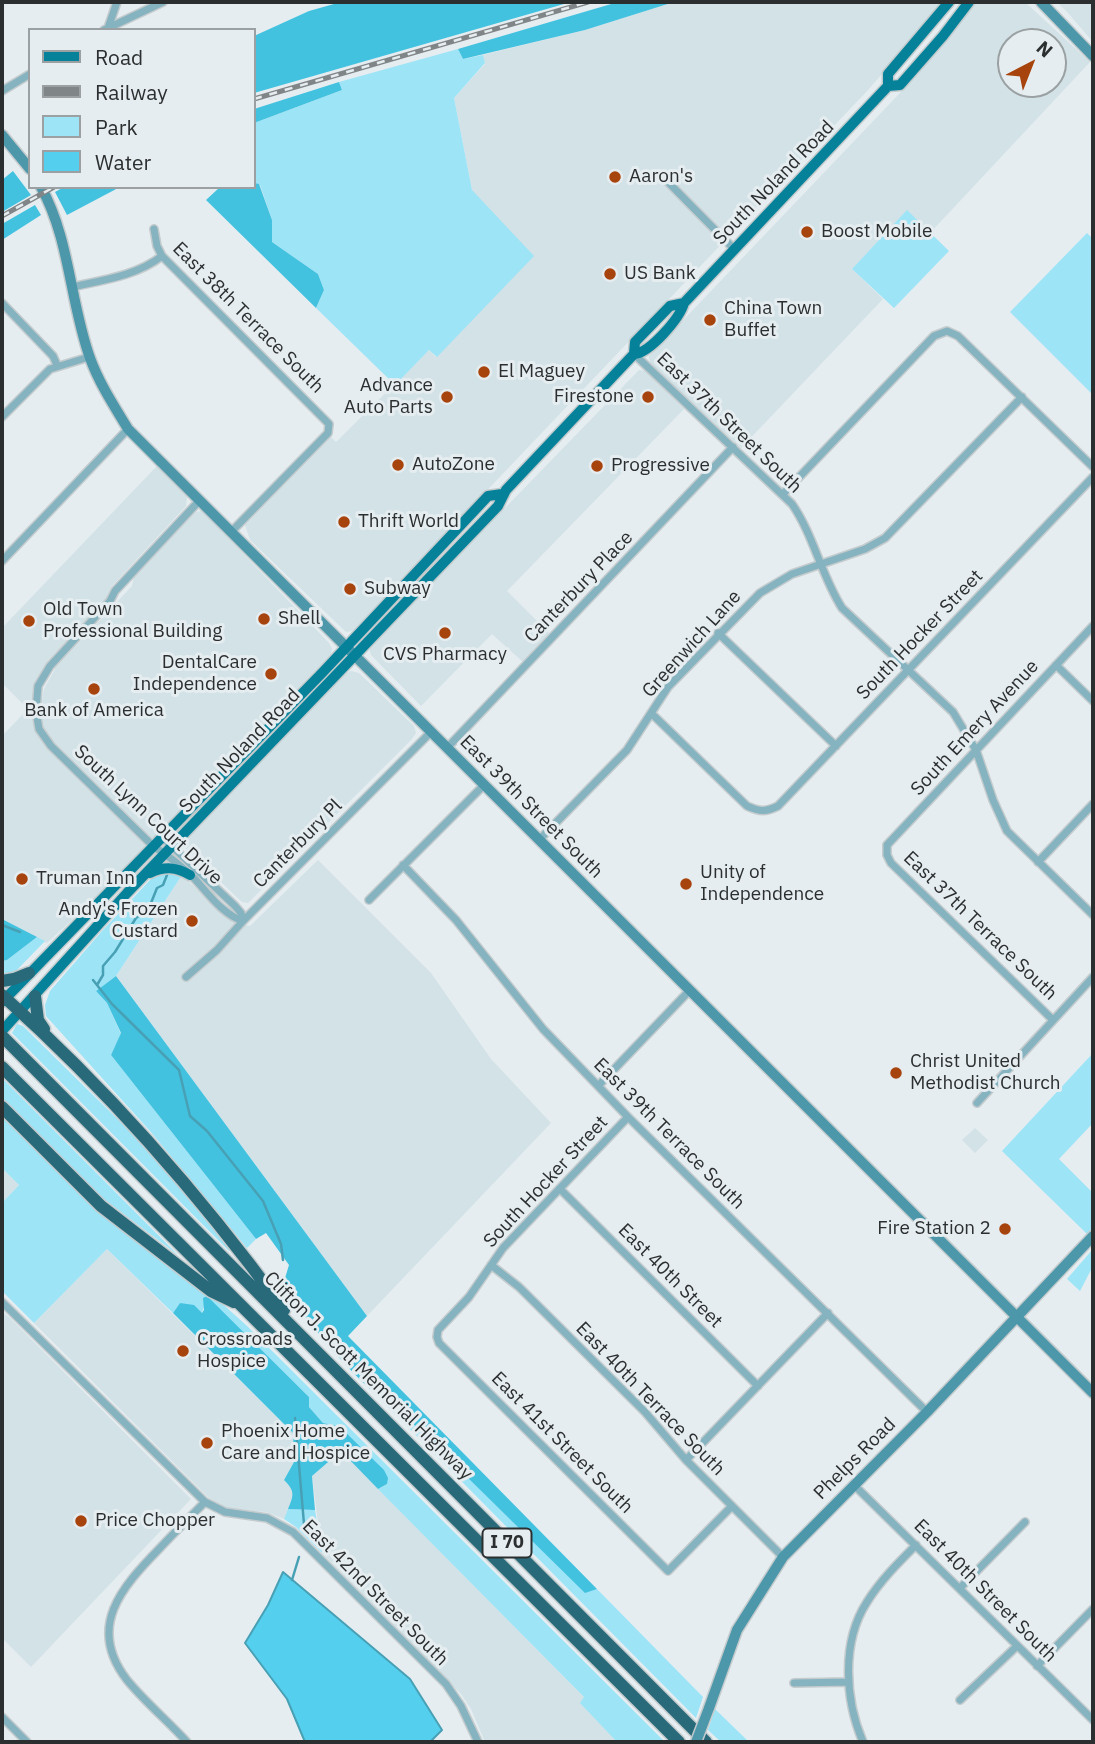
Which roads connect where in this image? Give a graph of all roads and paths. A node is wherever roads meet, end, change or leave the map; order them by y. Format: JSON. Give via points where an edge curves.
{"nodes":[{"id":1,"x":117,"y":2,"type":"edge"},
{"id":2,"x":163,"y":2,"type":"edge"},
{"id":3,"x":949,"y":2,"type":"edge"},
{"id":4,"x":969,"y":2,"type":"edge"},
{"id":5,"x":1041,"y":2,"type":"edge"},
{"id":6,"x":106,"y":28,"type":"edge"},
{"id":7,"x":108,"y":28,"type":"edge"},
{"id":8,"x":1093,"y":56,"type":"edge"},
{"id":9,"x":28,"y":75,"type":"edge"},
{"id":10,"x":888,"y":86,"type":"junction"},
{"id":11,"x":2,"y":91,"type":"edge"},
{"id":12,"x":2,"y":135,"type":"edge"},
{"id":13,"x":28,"y":167,"type":"edge"},
{"id":14,"x":661,"y":174,"type":"dead end"},
{"id":15,"x":42,"y":189,"type":"edge"},
{"id":16,"x":154,"y":229,"type":"dead end"},
{"id":17,"x":734,"y":250,"type":"junction"},
{"id":18,"x":162,"y":256,"type":"junction"},
{"id":19,"x":72,"y":287,"type":"junction"},
{"id":20,"x":2,"y":303,"type":"edge"},
{"id":21,"x":634,"y":354,"type":"junction"},
{"id":22,"x":89,"y":357,"type":"junction"},
{"id":23,"x":57,"y":365,"type":"junction"},
{"id":24,"x":1022,"y":397,"type":"junction"},
{"id":25,"x":2,"y":417,"type":"edge"},
{"id":26,"x":128,"y":429,"type":"junction"},
{"id":27,"x":733,"y":447,"type":"junction"},
{"id":28,"x":1093,"y":467,"type":"edge"},
{"id":29,"x":1093,"y":477,"type":"edge"},
{"id":30,"x":502,"y":494,"type":"junction"},
{"id":31,"x":783,"y":494,"type":"junction"},
{"id":32,"x":200,"y":500,"type":"junction"},
{"id":33,"x":232,"y":531,"type":"junction"},
{"id":34,"x":2,"y":561,"type":"edge"},
{"id":35,"x":820,"y":565,"type":"junction"},
{"id":36,"x":418,"y":570,"type":"junction"},
{"id":37,"x":428,"y":579,"type":"junction"},
{"id":38,"x":1093,"y":626,"type":"edge"},
{"id":39,"x":718,"y":634,"type":"junction"},
{"id":40,"x":346,"y":647,"type":"junction"},
{"id":41,"x":354,"y":655,"type":"junction"},
{"id":42,"x":1056,"y":665,"type":"junction"},
{"id":43,"x":909,"y":670,"type":"junction"},
{"id":44,"x":1093,"y":701,"type":"edge"},
{"id":45,"x":651,"y":713,"type":"junction"},
{"id":46,"x":431,"y":732,"type":"junction"},
{"id":47,"x":836,"y":746,"type":"junction"},
{"id":48,"x":447,"y":748,"type":"junction"},
{"id":49,"x":976,"y":750,"type":"junction"},
{"id":50,"x":484,"y":785,"type":"junction"},
{"id":51,"x":1093,"y":804,"type":"edge"},
{"id":52,"x":162,"y":837,"type":"junction"},
{"id":53,"x":539,"y":841,"type":"junction"},
{"id":54,"x":153,"y":846,"type":"junction"},
{"id":55,"x":169,"y":850,"type":"junction"},
{"id":56,"x":887,"y":855,"type":"joint"},
{"id":57,"x":1038,"y":862,"type":"junction"},
{"id":58,"x":403,"y":866,"type":"junction"},
{"id":59,"x":145,"y":875,"type":"junction"},
{"id":60,"x":190,"y":875,"type":"junction"},
{"id":61,"x":369,"y":900,"type":"dead end"},
{"id":62,"x":1093,"y":915,"type":"edge"},
{"id":63,"x":243,"y":921,"type":"junction"},
{"id":64,"x":29,"y":973,"type":"junction"},
{"id":65,"x":186,"y":977,"type":"dead end"},
{"id":66,"x":1093,"y":977,"type":"edge"},
{"id":67,"x":2,"y":981,"type":"edge"},
{"id":68,"x":690,"y":990,"type":"junction"},
{"id":69,"x":35,"y":996,"type":"junction"},
{"id":70,"x":3,"y":998,"type":"edge"},
{"id":71,"x":16,"y":1016,"type":"junction"},
{"id":72,"x":1053,"y":1020,"type":"junction"},
{"id":73,"x":2,"y":1034,"type":"edge"},
{"id":74,"x":52,"y":1041,"type":"junction"},
{"id":75,"x":2,"y":1067,"type":"edge"},
{"id":76,"x":598,"y":1086,"type":"junction"},
{"id":77,"x":976,"y":1103,"type":"dead end"},
{"id":78,"x":2,"y":1107,"type":"edge"},
{"id":79,"x":628,"y":1116,"type":"junction"},
{"id":80,"x":560,"y":1189,"type":"junction"},
{"id":81,"x":1093,"y":1236,"type":"edge"},
{"id":82,"x":491,"y":1265,"type":"junction"},
{"id":83,"x":4,"y":1304,"type":"edge"},
{"id":84,"x":244,"y":1307,"type":"junction"},
{"id":85,"x":828,"y":1314,"type":"junction"},
{"id":86,"x":1016,"y":1317,"type":"junction"},
{"id":87,"x":437,"y":1335,"type":"joint"},
{"id":88,"x":308,"y":1343,"type":"junction"},
{"id":89,"x":758,"y":1385,"type":"junction"},
{"id":90,"x":1093,"y":1393,"type":"edge"},
{"id":91,"x":927,"y":1412,"type":"junction"},
{"id":92,"x":686,"y":1460,"type":"junction"},
{"id":93,"x":855,"y":1485,"type":"junction"},
{"id":94,"x":205,"y":1502,"type":"junction"},
{"id":95,"x":732,"y":1506,"type":"junction"},
{"id":96,"x":1025,"y":1522,"type":"dead end"},
{"id":97,"x":916,"y":1545,"type":"junction"},
{"id":98,"x":783,"y":1557,"type":"junction"},
{"id":99,"x":960,"y":1588,"type":"junction"},
{"id":100,"x":1093,"y":1609,"type":"edge"},
{"id":101,"x":1017,"y":1646,"type":"junction"},
{"id":102,"x":1037,"y":1666,"type":"junction"},
{"id":103,"x":849,"y":1682,"type":"junction"},
{"id":104,"x":794,"y":1683,"type":"dead end"},
{"id":105,"x":960,"y":1700,"type":"dead end"},
{"id":106,"x":2,"y":1717,"type":"edge"},
{"id":107,"x":1093,"y":1720,"type":"edge"},
{"id":108,"x":27,"y":1742,"type":"edge"},
{"id":109,"x":187,"y":1742,"type":"edge"},
{"id":110,"x":478,"y":1742,"type":"edge"},
{"id":111,"x":679,"y":1742,"type":"edge"},
{"id":112,"x":696,"y":1742,"type":"edge"},
{"id":113,"x":706,"y":1742,"type":"edge"},
{"id":114,"x":863,"y":1742,"type":"edge"}],
"edges":[{"from":1,"to":6,"type":"street"},
{"from":2,"to":7,"type":"street"},
{"from":3,"to":10,"type":"main road","name":"South Noland Road","via":[[888,74]]},
{"from":4,"to":10,"type":"main road","name":"South Noland Road","via":[[900,85]]},
{"from":5,"to":8,"type":"main road"},
{"from":9,"to":11,"type":"street"},
{"from":10,"to":17,"type":"main road","name":"South Noland Road"},
{"from":12,"to":13,"type":"main road"},
{"from":14,"to":17,"type":"street"},
{"from":15,"to":19,"type":"main road","name":"East 39th Street South","via":[[58,229]]},
{"from":16,"to":18,"type":"street","name":"East 38th Terrace South"},
{"from":17,"to":21,"type":"main road","name":"South Noland Road","via":[[684,303],[679,316],[645,351]]},
{"from":18,"to":19,"type":"street","via":[[135,272]]},
{"from":18,"to":33,"type":"street","name":"East 38th Terrace South","via":[[330,424],[328,433]]},
{"from":19,"to":22,"type":"main road","name":"East 39th Street South"},
{"from":20,"to":23,"type":"street"},
{"from":21,"to":27,"type":"street","name":"East 37th Street South"},
{"from":21,"to":30,"type":"main road","name":"South Noland Road"},
{"from":22,"to":23,"type":"street"},
{"from":22,"to":26,"type":"main road","name":"East 39th Street South"},
{"from":23,"to":25,"type":"street"},
{"from":24,"to":28,"type":"street"},
{"from":24,"to":31,"type":"street","via":[[958,336],[942,332]]},
{"from":24,"to":35,"type":"street","name":"Greenwich Lane","via":[[886,538]]},
{"from":26,"to":32,"type":"main road","name":"East 39th Street South"},
{"from":26,"to":34,"type":"street"},
{"from":27,"to":31,"type":"street","name":"East 37th Street South"},
{"from":27,"to":48,"type":"street","name":"Canterbury Place"},
{"from":29,"to":43,"type":"street","name":"South Hocker Street"},
{"from":30,"to":36,"type":"main road","name":"South Noland Road","via":[[488,496]]},
{"from":30,"to":37,"type":"main road","name":"South Noland Road","via":[[498,506]]},
{"from":31,"to":35,"type":"street","name":"East 37th Street South","via":[[801,517]]},
{"from":32,"to":33,"type":"main road","name":"East 39th Street South"},
{"from":32,"to":54,"type":"street","name":"South Lynn Court Drive","via":[[115,591],[38,686],[39,729],[51,746]]},
{"from":33,"to":40,"type":"main road","name":"East 39th Street South"},
{"from":35,"to":39,"type":"street","name":"Greenwich Lane","via":[[792,574],[760,593]]},
{"from":35,"to":43,"type":"street","name":"East 37th Street South","via":[[842,608]]},
{"from":36,"to":37,"type":"main road"},
{"from":36,"to":40,"type":"main road","name":"South Noland Road"},
{"from":37,"to":41,"type":"main road","name":"South Noland Road"},
{"from":38,"to":42,"type":"street","name":"South Emery Avenue"},
{"from":39,"to":45,"type":"street","name":"Greenwich Lane","via":[[668,687]]},
{"from":39,"to":47,"type":"street"},
{"from":40,"to":41,"type":"main road","name":"East 39th Street South"},
{"from":40,"to":52,"type":"main road","name":"South Noland Road"},
{"from":41,"to":46,"type":"main road","name":"East 39th Street South"},
{"from":41,"to":55,"type":"main road","name":"South Noland Road"},
{"from":42,"to":44,"type":"street"},
{"from":42,"to":49,"type":"street","name":"South Emery Avenue"},
{"from":43,"to":47,"type":"street","name":"South Hocker Street"},
{"from":43,"to":49,"type":"street","name":"East 37th Street South","via":[[953,712]]},
{"from":45,"to":47,"type":"street","name":"South Hocker Street","via":[[747,806],[759,811],[778,806]]},
{"from":45,"to":53,"type":"street","name":"Greenwich Lane","via":[[627,750]]},
{"from":46,"to":48,"type":"main road","name":"East 39th Street South"},
{"from":46,"to":63,"type":"street","name":"Canterbury Pl"},
{"from":48,"to":50,"type":"main road","name":"East 39th Street South"},
{"from":49,"to":56,"type":"street","name":"South Emery Avenue","via":[[891,840]]},
{"from":49,"to":57,"type":"street","name":"East 37th Street South","via":[[1007,831]]},
{"from":50,"to":53,"type":"main road","name":"East 39th Street South"},
{"from":50,"to":58,"type":"street"},
{"from":51,"to":57,"type":"street"},
{"from":52,"to":54,"type":"main road","name":"South Noland Road"},
{"from":52,"to":55,"type":"street","name":"South Lynn Court Drive"},
{"from":53,"to":68,"type":"main road","name":"East 39th Street South"},
{"from":54,"to":55,"type":"street","name":"South Lynn Court Drive"},
{"from":54,"to":64,"type":"main road","name":"South Noland Road"},
{"from":55,"to":59,"type":"main road","name":"South Noland Road"},
{"from":55,"to":60,"type":"street","name":"South Lynn Court Drive"},
{"from":55,"to":63,"type":"street","name":"South Lynn Court Drive","via":[[235,906]]},
{"from":56,"to":72,"type":"street","name":"East 37th Terrace South"},
{"from":57,"to":62,"type":"street","name":"East 37th Street South"},
{"from":58,"to":61,"type":"street"},
{"from":58,"to":76,"type":"street","name":"East 39th Terrace South","via":[[456,920],[543,1029]]},
{"from":59,"to":60,"type":"main road","via":[[168,867]]},
{"from":59,"to":69,"type":"main road","name":"South Noland Road"},
{"from":60,"to":63,"type":"street","name":"South Lynn Court Drive","via":[[230,915]]},
{"from":63,"to":65,"type":"street","name":"Canterbury Pl"},
{"from":64,"to":67,"type":"highway"},
{"from":64,"to":70,"type":"main road","name":"South Noland Road"},
{"from":66,"to":72,"type":"street"},
{"from":68,"to":76,"type":"street","name":"South Hocker Street"},
{"from":68,"to":86,"type":"main road","name":"East 39th Street South"},
{"from":69,"to":71,"type":"main road","name":"South Noland Road"},
{"from":69,"to":74,"type":"highway","via":[[38,1020]]},
{"from":70,"to":71,"type":"highway"},
{"from":71,"to":73,"type":"main road","name":"South Noland Road"},
{"from":71,"to":74,"type":"highway"},
{"from":72,"to":77,"type":"street"},
{"from":73,"to":88,"type":"highway","name":"Clifton J. Scott Memorial Highway","number":"I 70"},
{"from":74,"to":88,"type":"highway","via":[[171,1168]]},
{"from":75,"to":84,"type":"highway","name":"Clifton J. Scott Memorial Highway","number":"I 70"},
{"from":76,"to":79,"type":"street","name":"East 39th Terrace South"},
{"from":78,"to":84,"type":"highway","via":[[101,1206],[211,1291]]},
{"from":79,"to":80,"type":"street","name":"South Hocker Street"},
{"from":79,"to":85,"type":"street","name":"East 39th Terrace South"},
{"from":80,"to":82,"type":"street","name":"South Hocker Street"},
{"from":80,"to":89,"type":"street","name":"East 40th Street"},
{"from":81,"to":86,"type":"main road","name":"Phelps Road"},
{"from":82,"to":87,"type":"street","name":"South Hocker Street"},
{"from":82,"to":92,"type":"street","name":"East 40th Terrace South","via":[[645,1412]]},
{"from":83,"to":94,"type":"street","name":"East 42nd Street South"},
{"from":84,"to":111,"type":"highway","name":"Clifton J. Scott Memorial Highway","number":"I 70"},
{"from":85,"to":89,"type":"street"},
{"from":85,"to":91,"type":"street","name":"East 39th Terrace South"},
{"from":86,"to":90,"type":"main road","name":"East 39th Street South"},
{"from":86,"to":91,"type":"main road","name":"Phelps Road"},
{"from":87,"to":95,"type":"street","name":"East 41st Street South","via":[[439,1343],[668,1571]]},
{"from":88,"to":113,"type":"highway","name":"Clifton J. Scott Memorial Highway","number":"I 70"},
{"from":89,"to":92,"type":"street"},
{"from":91,"to":93,"type":"main road","name":"Phelps Road"},
{"from":92,"to":95,"type":"street","name":"East 40th Terrace South"},
{"from":93,"to":97,"type":"street","name":"East 40th Street South"},
{"from":93,"to":98,"type":"main road","name":"Phelps Road"},
{"from":94,"to":109,"type":"street","via":[[118,1595],[109,1630],[116,1662],[127,1680]]},
{"from":94,"to":110,"type":"street","name":"East 42nd Street South","via":[[225,1512],[267,1518],[293,1532],[446,1685]]},
{"from":95,"to":98,"type":"street","name":"East 40th Terrace South"},
{"from":96,"to":99,"type":"street"},
{"from":97,"to":99,"type":"street","name":"East 40th Street South"},
{"from":97,"to":103,"type":"street","via":[[865,1604],[853,1639]]},
{"from":98,"to":112,"type":"main road","name":"Phelps Road","bridge":true,"via":[[737,1630]]},
{"from":99,"to":101,"type":"street","name":"East 40th Street South"},
{"from":100,"to":102,"type":"street"},
{"from":101,"to":102,"type":"street","name":"East 40th Street South"},
{"from":101,"to":105,"type":"street"},
{"from":102,"to":107,"type":"street","name":"East 40th Street South"},
{"from":103,"to":104,"type":"street"},
{"from":103,"to":114,"type":"street"},
{"from":106,"to":108,"type":"street"}]}
